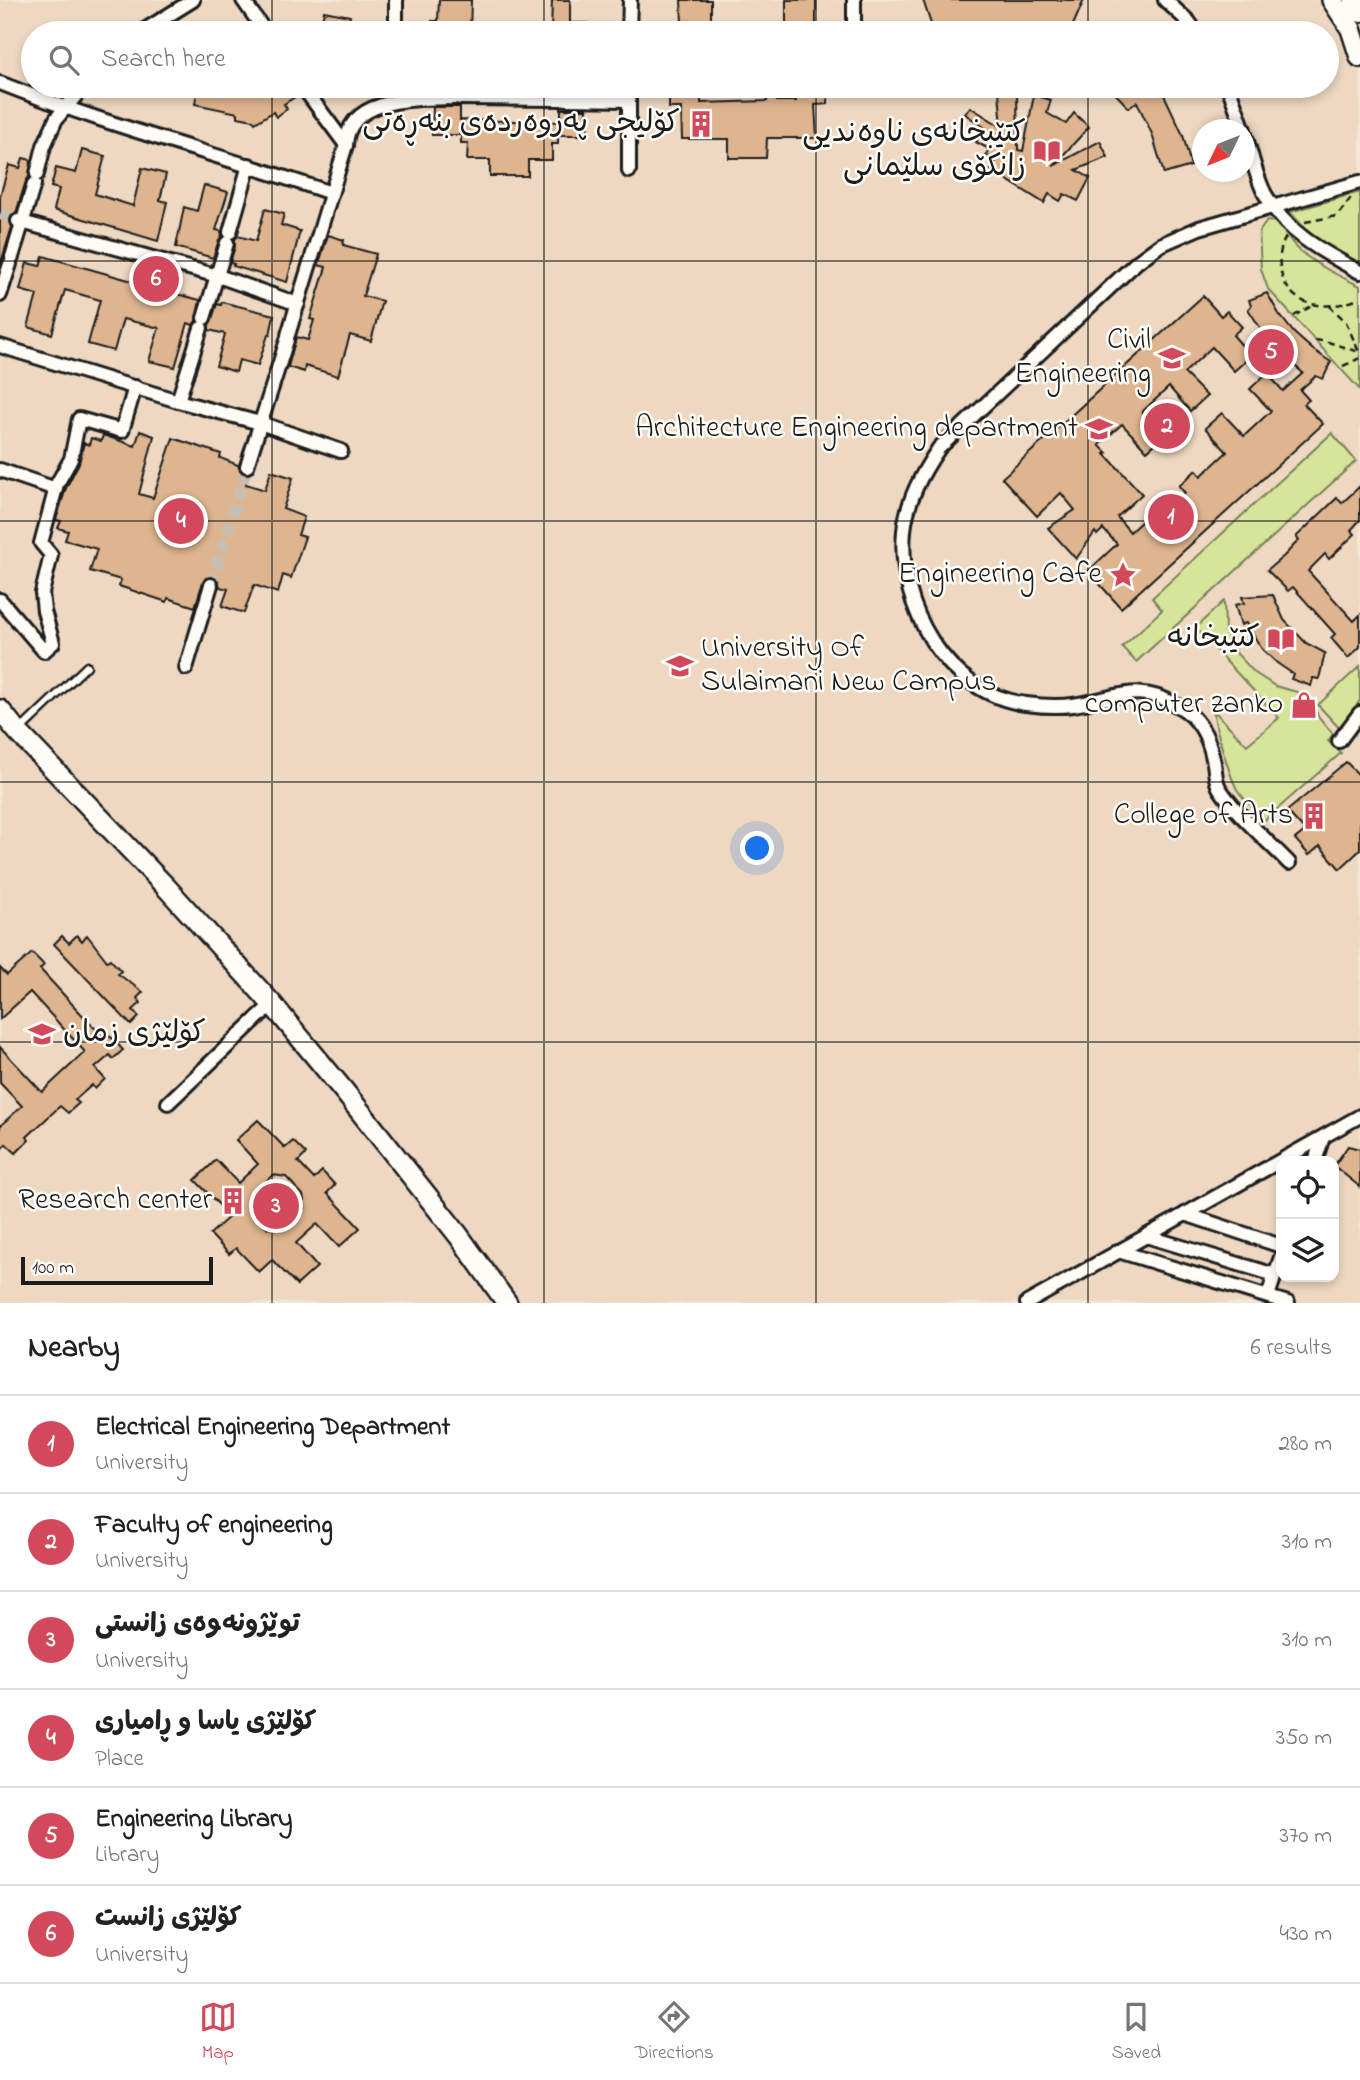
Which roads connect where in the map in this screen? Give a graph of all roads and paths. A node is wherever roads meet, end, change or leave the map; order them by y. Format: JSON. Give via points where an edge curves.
{"nodes":[{"id":1,"x":193,"y":0,"type":"edge"},
{"id":2,"x":243,"y":0,"type":"edge"},
{"id":3,"x":396,"y":0,"type":"edge"},
{"id":4,"x":629,"y":0,"type":"edge"},
{"id":5,"x":854,"y":0,"type":"edge"},
{"id":6,"x":1165,"y":0,"type":"edge"},
{"id":7,"x":1332,"y":0,"type":"edge"},
{"id":8,"x":1354,"y":0,"type":"edge"},
{"id":9,"x":1360,"y":12,"type":"edge"},
{"id":10,"x":159,"y":21,"type":"edge"},
{"id":11,"x":258,"y":21,"type":"edge"},
{"id":12,"x":396,"y":21,"type":"edge"},
{"id":13,"x":629,"y":21,"type":"edge"},
{"id":14,"x":854,"y":21,"type":"edge"},
{"id":15,"x":1187,"y":21,"type":"edge"},
{"id":16,"x":1360,"y":57,"type":"edge"},
{"id":17,"x":0,"y":83,"type":"edge"},
{"id":18,"x":21,"y":91,"type":"edge"},
{"id":19,"x":38,"y":98,"type":"edge"},
{"id":20,"x":73,"y":98,"type":"edge"},
{"id":21,"x":311,"y":98,"type":"edge"},
{"id":22,"x":1232,"y":98,"type":"edge"},
{"id":23,"x":396,"y":100,"type":"joint"},
{"id":24,"x":629,"y":100,"type":"joint"},
{"id":25,"x":64,"y":108,"type":"junction"},
{"id":26,"x":1240,"y":119,"type":"edge"},
{"id":27,"x":346,"y":145,"type":"junction"},
{"id":28,"x":1255,"y":164,"type":"edge"},
{"id":29,"x":249,"y":165,"type":"junction"},
{"id":30,"x":629,"y":172,"type":"dead end"},
{"id":31,"x":1360,"y":183,"type":"edge"},
{"id":32,"x":331,"y":193,"type":"junction"},
{"id":33,"x":1273,"y":207,"type":"junction"},
{"id":34,"x":21,"y":222,"type":"junction"},
{"id":35,"x":1360,"y":272,"type":"edge"},
{"id":36,"x":218,"y":276,"type":"junction"},
{"id":37,"x":0,"y":295,"type":"edge"},
{"id":38,"x":298,"y":304,"type":"junction"},
{"id":39,"x":1315,"y":304,"type":"dead end"},
{"id":40,"x":1329,"y":305,"type":"dead end"},
{"id":41,"x":1294,"y":316,"type":"dead end"},
{"id":42,"x":1315,"y":340,"type":"dead end"},
{"id":43,"x":0,"y":346,"type":"edge"},
{"id":44,"x":1359,"y":352,"type":"edge"},
{"id":45,"x":1360,"y":358,"type":"edge"},
{"id":46,"x":1343,"y":366,"type":"dead end"},
{"id":47,"x":135,"y":387,"type":"junction"},
{"id":48,"x":178,"y":401,"type":"junction"},
{"id":49,"x":260,"y":423,"type":"junction"},
{"id":50,"x":341,"y":451,"type":"dead end"},
{"id":51,"x":247,"y":466,"type":"tunnel mouth"},
{"id":52,"x":0,"y":470,"type":"edge"},
{"id":53,"x":15,"y":476,"type":"junction"},
{"id":54,"x":0,"y":482,"type":"edge"},
{"id":55,"x":56,"y":489,"type":"junction"},
{"id":56,"x":211,"y":584,"type":"tunnel mouth"},
{"id":57,"x":0,"y":600,"type":"edge"},
{"id":58,"x":87,"y":666,"type":"dead end"},
{"id":59,"x":186,"y":668,"type":"dead end"},
{"id":60,"x":0,"y":710,"type":"edge"},
{"id":61,"x":1360,"y":713,"type":"edge"},
{"id":62,"x":18,"y":732,"type":"junction"},
{"id":63,"x":1339,"y":741,"type":"dead end"},
{"id":64,"x":1289,"y":863,"type":"dead end"},
{"id":65,"x":272,"y":1004,"type":"junction"},
{"id":66,"x":168,"y":1103,"type":"dead end"},
{"id":67,"x":1356,"y":1121,"type":"edge"},
{"id":68,"x":1323,"y":1136,"type":"junction"},
{"id":69,"x":1317,"y":1156,"type":"edge"},
{"id":70,"x":1185,"y":1214,"type":"junction"},
{"id":71,"x":1146,"y":1236,"type":"junction"},
{"id":72,"x":1276,"y":1243,"type":"edge"},
{"id":73,"x":1118,"y":1251,"type":"junction"},
{"id":74,"x":1276,"y":1272,"type":"edge"},
{"id":75,"x":1275,"y":1275,"type":"junction"},
{"id":76,"x":1268,"y":1296,"type":"junction"},
{"id":77,"x":507,"y":1303,"type":"edge"},
{"id":78,"x":1027,"y":1303,"type":"edge"},
{"id":79,"x":1288,"y":1303,"type":"edge"}],
"edges":[{"from":1,"to":10,"type":"street"},
{"from":2,"to":11,"type":"street"},
{"from":3,"to":12,"type":"street"},
{"from":4,"to":13,"type":"street"},
{"from":5,"to":14,"type":"street"},
{"from":6,"to":15,"type":"street"},
{"from":7,"to":16,"type":"street","via":[[1351,29]]},
{"from":8,"to":9,"type":"street"},
{"from":17,"to":18,"type":"street"},
{"from":19,"to":25,"type":"street"},
{"from":20,"to":25,"type":"street"},
{"from":21,"to":27,"type":"street"},
{"from":22,"to":26,"type":"street"},
{"from":23,"to":24,"type":"street"},
{"from":23,"to":27,"type":"street","via":[[355,123],[347,132]]},
{"from":24,"to":30,"type":"street"},
{"from":25,"to":29,"type":"street"},
{"from":25,"to":34,"type":"street","via":[[44,146]]},
{"from":27,"to":32,"type":"street"},
{"from":28,"to":33,"type":"street"},
{"from":29,"to":32,"type":"street"},
{"from":29,"to":36,"type":"street"},
{"from":31,"to":33,"type":"street"},
{"from":32,"to":38,"type":"street"},
{"from":33,"to":35,"type":"street","via":[[1315,248]]},
{"from":33,"to":64,"type":"street","via":[[1199,228],[1160,245],[1136,262],[953,433],[939,448],[912,497],[904,529],[904,556],[906,579],[924,628],[966,678],[994,695],[1025,704],[1063,706],[1140,693],[1177,705],[1193,716],[1207,738],[1218,787]]},
{"from":34,"to":36,"type":"street"},
{"from":34,"to":37,"type":"street"},
{"from":36,"to":38,"type":"street"},
{"from":36,"to":48,"type":"street"},
{"from":38,"to":49,"type":"street"},
{"from":39,"to":41,"type":"path"},
{"from":40,"to":44,"type":"path","via":[[1346,322]]},
{"from":42,"to":44,"type":"path"},
{"from":43,"to":47,"type":"street"},
{"from":45,"to":46,"type":"path"},
{"from":47,"to":48,"type":"street"},
{"from":47,"to":55,"type":"street","via":[[122,431],[79,419],[71,459]]},
{"from":48,"to":49,"type":"street"},
{"from":49,"to":50,"type":"street"},
{"from":49,"to":51,"type":"street"},
{"from":52,"to":53,"type":"street"},
{"from":53,"to":54,"type":"street"},
{"from":53,"to":55,"type":"street"},
{"from":55,"to":57,"type":"street","via":[[41,543],[51,555],[42,593],[53,643],[44,651]]},
{"from":56,"to":59,"type":"street"},
{"from":58,"to":62,"type":"lane"},
{"from":60,"to":62,"type":"street"},
{"from":61,"to":63,"type":"street"},
{"from":62,"to":65,"type":"street"},
{"from":65,"to":66,"type":"street"},
{"from":65,"to":77,"type":"street","via":[[459,1236]]},
{"from":67,"to":68,"type":"street"},
{"from":68,"to":69,"type":"street"},
{"from":68,"to":70,"type":"street"},
{"from":70,"to":71,"type":"street"},
{"from":70,"to":72,"type":"street"},
{"from":71,"to":73,"type":"street"},
{"from":71,"to":75,"type":"street"},
{"from":73,"to":76,"type":"street"},
{"from":73,"to":78,"type":"street"},
{"from":74,"to":75,"type":"street"},
{"from":75,"to":76,"type":"street"},
{"from":76,"to":79,"type":"street"}]}
